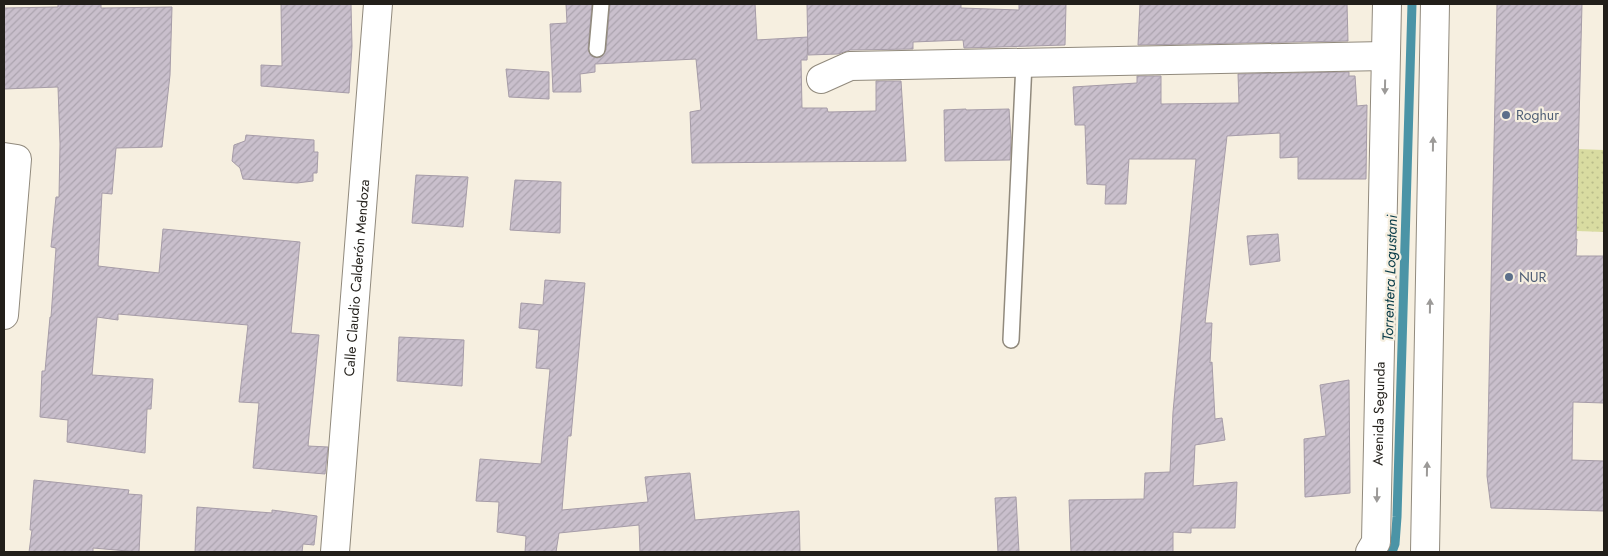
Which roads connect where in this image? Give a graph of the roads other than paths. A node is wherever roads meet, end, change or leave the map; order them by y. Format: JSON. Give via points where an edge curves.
{"nodes":[{"id":1,"x":378,"y":4,"type":"edge"},
{"id":2,"x":600,"y":4,"type":"edge"},
{"id":3,"x":1387,"y":4,"type":"edge"},
{"id":4,"x":1435,"y":4,"type":"edge"},
{"id":5,"x":597,"y":49,"type":"dead end"},
{"id":6,"x":1385,"y":56,"type":"junction"},
{"id":7,"x":1024,"y":63,"type":"junction"},
{"id":8,"x":821,"y":79,"type":"dead end"},
{"id":9,"x":4,"y":157,"type":"edge"},
{"id":10,"x":4,"y":315,"type":"edge"},
{"id":11,"x":1011,"y":340,"type":"dead end"},
{"id":12,"x":335,"y":552,"type":"edge"},
{"id":13,"x":1370,"y":552,"type":"edge"},
{"id":14,"x":1425,"y":552,"type":"edge"}],
"edges":[{"from":1,"to":12,"type":"street","name":"Calle Claudio Calderón Mendoza"},
{"from":2,"to":5,"type":"lane"},
{"from":3,"to":6,"type":"street","name":"Avenida Segunda"},
{"from":14,"to":4,"type":"street","one_way":true},
{"from":6,"to":7,"type":"street"},
{"from":6,"to":13,"type":"street","name":"Avenida Segunda","one_way":true,"via":[[1376,542]]},
{"from":7,"to":8,"type":"street","via":[[850,66]]},
{"from":7,"to":11,"type":"lane"},
{"from":9,"to":10,"type":"street","via":[[17,158]]}]}
